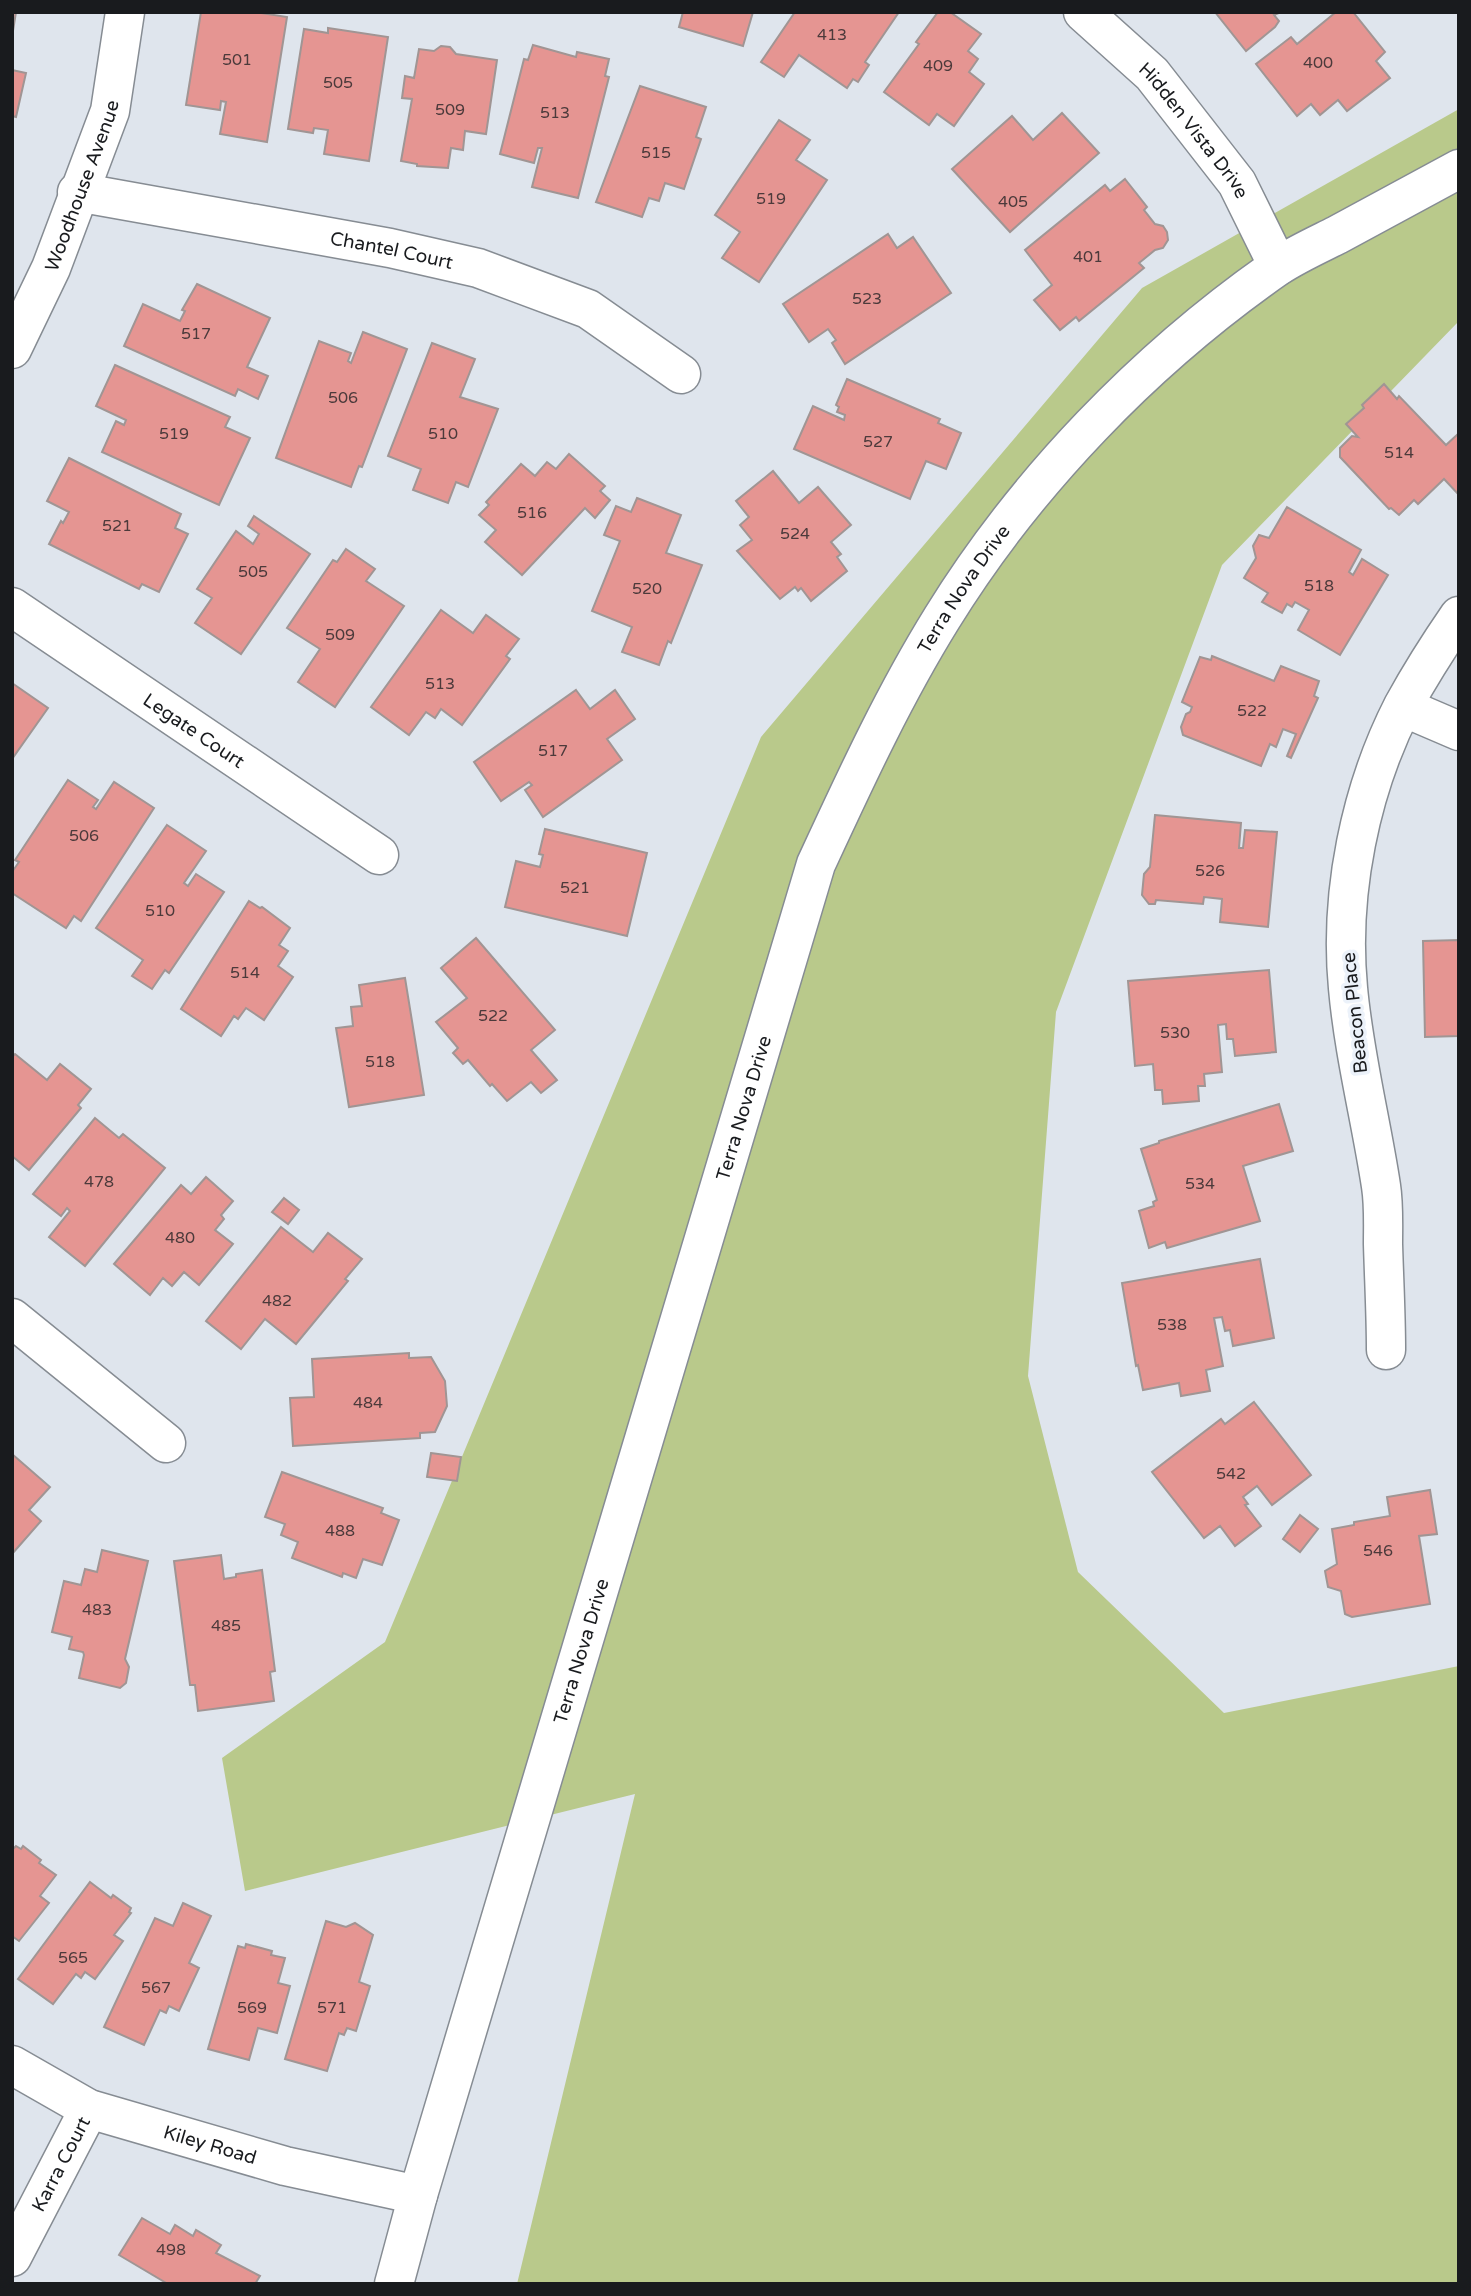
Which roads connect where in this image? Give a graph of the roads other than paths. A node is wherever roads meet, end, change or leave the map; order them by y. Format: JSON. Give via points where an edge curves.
{"nodes":[{"id":1,"x":125,"y":12,"type":"edge"},
{"id":2,"x":1083,"y":12,"type":"edge"},
{"id":3,"x":1459,"y":169,"type":"edge"},
{"id":4,"x":78,"y":192,"type":"junction"},
{"id":5,"x":1278,"y":266,"type":"junction"},
{"id":6,"x":12,"y":349,"type":"edge"},
{"id":7,"x":681,"y":374,"type":"dead end"},
{"id":8,"x":12,"y":607,"type":"edge"},
{"id":9,"x":1459,"y":616,"type":"edge"},
{"id":10,"x":1403,"y":707,"type":"junction"},
{"id":11,"x":1459,"y":732,"type":"edge"},
{"id":12,"x":379,"y":855,"type":"dead end"},
{"id":13,"x":12,"y":1318,"type":"edge"},
{"id":14,"x":1386,"y":1350,"type":"dead end"},
{"id":15,"x":166,"y":1443,"type":"dead end"},
{"id":16,"x":12,"y":2065,"type":"edge"},
{"id":17,"x":89,"y":2109,"type":"junction"},
{"id":18,"x":418,"y":2195,"type":"junction"},
{"id":19,"x":12,"y":2257,"type":"edge"},
{"id":20,"x":394,"y":2284,"type":"edge"}],
"edges":[{"from":1,"to":4,"type":"street","name":"Woodhouse Avenue","via":[[110,111]]},
{"from":2,"to":5,"type":"street","name":"Hidden Vista Drive","via":[[1152,74],[1237,183]]},
{"from":3,"to":5,"type":"street","name":"Terra Nova Drive"},
{"from":4,"to":6,"type":"street","name":"Woodhouse Avenue","via":[[51,268]]},
{"from":4,"to":7,"type":"street","name":"Chantel Court","via":[[478,268],[588,309]]},
{"from":5,"to":18,"type":"street","name":"Terra Nova Drive","via":[[1132,386],[1073,446],[990,547],[942,618],[877,733],[816,864]]},
{"from":8,"to":12,"type":"street","name":"Legate Court"},
{"from":9,"to":10,"type":"street","name":"Beacon Place"},
{"from":10,"to":11,"type":"street"},
{"from":10,"to":14,"type":"street","name":"Beacon Place","via":[[1370,791],[1353,859],[1346,935],[1353,1035],[1381,1189]]},
{"from":13,"to":15,"type":"street"},
{"from":16,"to":17,"type":"street","name":"Kiley Road"},
{"from":17,"to":18,"type":"street","name":"Kiley Road","via":[[285,2166]]},
{"from":17,"to":19,"type":"street","name":"Karra Court"},
{"from":18,"to":20,"type":"street","name":"Terra Nova Drive"}]}
